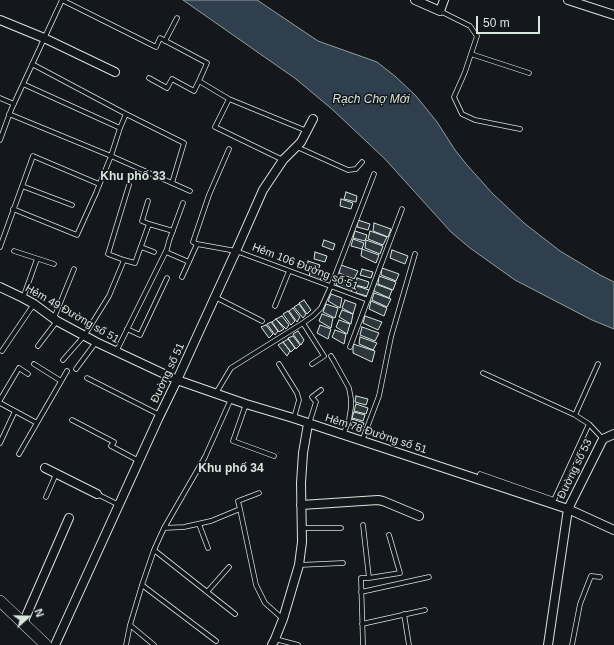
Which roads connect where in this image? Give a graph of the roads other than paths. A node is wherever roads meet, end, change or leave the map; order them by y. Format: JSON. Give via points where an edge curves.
{"nodes":[{"id":1,"x":62,"y":0,"type":"edge"},
{"id":2,"x":415,"y":0,"type":"edge"},
{"id":3,"x":444,"y":0,"type":"edge"},
{"id":4,"x":568,"y":0,"type":"edge"},
{"id":5,"x":440,"y":11,"type":"junction"},
{"id":6,"x":614,"y":14,"type":"edge"},
{"id":7,"x":177,"y":18,"type":"dead end"},
{"id":8,"x":0,"y":20,"type":"edge"},
{"id":9,"x":44,"y":38,"type":"junction"},
{"id":10,"x":165,"y":41,"type":"junction"},
{"id":11,"x":471,"y":54,"type":"junction"},
{"id":12,"x":32,"y":64,"type":"junction"},
{"id":13,"x":115,"y":72,"type":"dead end"},
{"id":14,"x":529,"y":73,"type":"dead end"},
{"id":15,"x":149,"y":78,"type":"dead end"},
{"id":16,"x":199,"y":81,"type":"junction"},
{"id":17,"x":23,"y":84,"type":"junction"},
{"id":18,"x":0,"y":98,"type":"edge"},
{"id":19,"x":229,"y":99,"type":"junction"},
{"id":20,"x":14,"y":104,"type":"junction"},
{"id":21,"x":10,"y":114,"type":"junction"},
{"id":22,"x":126,"y":114,"type":"junction"},
{"id":23,"x":313,"y":119,"type":"dead end"},
{"id":24,"x":120,"y":128,"type":"junction"},
{"id":25,"x":520,"y":129,"type":"dead end"},
{"id":26,"x":307,"y":131,"type":"junction"},
{"id":27,"x":0,"y":140,"type":"edge"},
{"id":28,"x":296,"y":146,"type":"junction"},
{"id":29,"x":229,"y":149,"type":"dead end"},
{"id":30,"x":110,"y":156,"type":"junction"},
{"id":31,"x":283,"y":160,"type":"junction"},
{"id":32,"x":362,"y":162,"type":"dead end"},
{"id":33,"x":374,"y":174,"type":"dead end"},
{"id":34,"x":172,"y":183,"type":"junction"},
{"id":35,"x":99,"y":184,"type":"junction"},
{"id":36,"x":129,"y":185,"type":"dead end"},
{"id":37,"x":22,"y":186,"type":"junction"},
{"id":38,"x":190,"y":191,"type":"dead end"},
{"id":39,"x":148,"y":201,"type":"dead end"},
{"id":40,"x":183,"y":203,"type":"dead end"},
{"id":41,"x":72,"y":205,"type":"dead end"},
{"id":42,"x":13,"y":209,"type":"junction"},
{"id":43,"x":402,"y":209,"type":"dead end"},
{"id":44,"x":149,"y":224,"type":"junction"},
{"id":45,"x":173,"y":231,"type":"junction"},
{"id":46,"x":197,"y":244,"type":"junction"},
{"id":47,"x":0,"y":247,"type":"edge"},
{"id":48,"x":141,"y":247,"type":"junction"},
{"id":49,"x":14,"y":251,"type":"dead end"},
{"id":50,"x":236,"y":251,"type":"junction"},
{"id":51,"x":154,"y":252,"type":"dead end"},
{"id":52,"x":166,"y":252,"type":"junction"},
{"id":53,"x":415,"y":254,"type":"dead end"},
{"id":54,"x":38,"y":259,"type":"junction"},
{"id":55,"x":124,"y":260,"type":"junction"},
{"id":56,"x":189,"y":262,"type":"junction"},
{"id":57,"x":54,"y":264,"type":"dead end"},
{"id":58,"x":74,"y":269,"type":"dead end"},
{"id":59,"x":290,"y":271,"type":"junction"},
{"id":60,"x":182,"y":277,"type":"dead end"},
{"id":61,"x":167,"y":278,"type":"dead end"},
{"id":62,"x":330,"y":286,"type":"junction"},
{"id":63,"x":0,"y":287,"type":"edge"},
{"id":64,"x":215,"y":297,"type":"junction"},
{"id":65,"x":23,"y":298,"type":"junction"},
{"id":66,"x":368,"y":300,"type":"junction"},
{"id":67,"x":34,"y":304,"type":"junction"},
{"id":68,"x":275,"y":306,"type":"dead end"},
{"id":69,"x":56,"y":320,"type":"junction"},
{"id":70,"x":262,"y":321,"type":"dead end"},
{"id":71,"x":303,"y":323,"type":"junction"},
{"id":72,"x":127,"y":329,"type":"junction"},
{"id":73,"x":84,"y":336,"type":"junction"},
{"id":74,"x":96,"y":342,"type":"junction"},
{"id":75,"x":38,"y":346,"type":"dead end"},
{"id":76,"x":350,"y":347,"type":"dead end"},
{"id":77,"x":2,"y":351,"type":"dead end"},
{"id":78,"x":116,"y":352,"type":"junction"},
{"id":79,"x":331,"y":356,"type":"dead end"},
{"id":80,"x":63,"y":360,"type":"dead end"},
{"id":81,"x":34,"y":364,"type":"dead end"},
{"id":82,"x":279,"y":364,"type":"dead end"},
{"id":83,"x":312,"y":364,"type":"dead end"},
{"id":84,"x":598,"y":364,"type":"dead end"},
{"id":85,"x":76,"y":368,"type":"dead end"},
{"id":86,"x":67,"y":371,"type":"dead end"},
{"id":87,"x":483,"y":373,"type":"dead end"},
{"id":88,"x":28,"y":374,"type":"dead end"},
{"id":89,"x":86,"y":378,"type":"dead end"},
{"id":90,"x":177,"y":380,"type":"junction"},
{"id":91,"x":61,"y":381,"type":"junction"},
{"id":92,"x":321,"y":390,"type":"dead end"},
{"id":93,"x":216,"y":393,"type":"junction"},
{"id":94,"x":231,"y":398,"type":"junction"},
{"id":95,"x":0,"y":401,"type":"edge"},
{"id":96,"x":246,"y":404,"type":"junction"},
{"id":97,"x":15,"y":411,"type":"junction"},
{"id":98,"x":160,"y":415,"type":"junction"},
{"id":99,"x":575,"y":415,"type":"junction"},
{"id":100,"x":294,"y":418,"type":"junction"},
{"id":101,"x":72,"y":420,"type":"dead end"},
{"id":102,"x":37,"y":423,"type":"junction"},
{"id":103,"x":308,"y":424,"type":"junction"},
{"id":104,"x":589,"y":424,"type":"junction"},
{"id":105,"x":343,"y":434,"type":"junction"},
{"id":106,"x":614,"y":434,"type":"edge"},
{"id":107,"x":603,"y":439,"type":"junction"},
{"id":108,"x":362,"y":441,"type":"junction"},
{"id":109,"x":0,"y":442,"type":"edge"},
{"id":110,"x":19,"y":454,"type":"dead end"},
{"id":111,"x":274,"y":456,"type":"dead end"},
{"id":112,"x":139,"y":461,"type":"junction"},
{"id":113,"x":45,"y":468,"type":"dead end"},
{"id":114,"x":57,"y":474,"type":"junction"},
{"id":115,"x":480,"y":474,"type":"dead end"},
{"id":116,"x":259,"y":493,"type":"dead end"},
{"id":117,"x":98,"y":494,"type":"joint"},
{"id":118,"x":46,"y":497,"type":"dead end"},
{"id":119,"x":120,"y":505,"type":"junction"},
{"id":120,"x":301,"y":505,"type":"junction"},
{"id":121,"x":240,"y":509,"type":"junction"},
{"id":122,"x":568,"y":509,"type":"junction"},
{"id":123,"x":419,"y":516,"type":"dead end"},
{"id":124,"x":69,"y":518,"type":"dead end"},
{"id":125,"x":199,"y":524,"type":"junction"},
{"id":126,"x":363,"y":524,"type":"dead end"},
{"id":127,"x":164,"y":528,"type":"junction"},
{"id":128,"x":301,"y":528,"type":"junction"},
{"id":129,"x":341,"y":528,"type":"dead end"},
{"id":130,"x":614,"y":530,"type":"edge"},
{"id":131,"x":389,"y":535,"type":"dead end"},
{"id":132,"x":208,"y":548,"type":"dead end"},
{"id":133,"x":154,"y":550,"type":"junction"},
{"id":134,"x":343,"y":563,"type":"dead end"},
{"id":135,"x":299,"y":566,"type":"junction"},
{"id":136,"x":229,"y":567,"type":"dead end"},
{"id":137,"x":429,"y":577,"type":"dead end"},
{"id":138,"x":600,"y":577,"type":"dead end"},
{"id":139,"x":369,"y":578,"type":"junction"},
{"id":140,"x":142,"y":585,"type":"junction"},
{"id":141,"x":207,"y":592,"type":"junction"},
{"id":142,"x":361,"y":592,"type":"junction"},
{"id":143,"x":0,"y":601,"type":"edge"},
{"id":144,"x":425,"y":610,"type":"dead end"},
{"id":145,"x":235,"y":614,"type":"dead end"},
{"id":146,"x":404,"y":614,"type":"junction"},
{"id":147,"x":284,"y":619,"type":"junction"},
{"id":148,"x":23,"y":623,"type":"junction"},
{"id":149,"x":362,"y":624,"type":"junction"},
{"id":150,"x":130,"y":625,"type":"junction"},
{"id":151,"x":216,"y":641,"type":"dead end"},
{"id":152,"x":273,"y":642,"type":"edge"},
{"id":153,"x":46,"y":645,"type":"edge"},
{"id":154,"x":55,"y":645,"type":"edge"},
{"id":155,"x":126,"y":645,"type":"edge"},
{"id":156,"x":154,"y":645,"type":"edge"},
{"id":157,"x":298,"y":645,"type":"edge"},
{"id":158,"x":363,"y":645,"type":"edge"},
{"id":159,"x":409,"y":645,"type":"edge"},
{"id":160,"x":548,"y":645,"type":"edge"},
{"id":161,"x":572,"y":645,"type":"edge"}],
"edges":[{"from":1,"to":9,"type":"lane"},
{"from":1,"to":10,"type":"lane","via":[[156,47],[160,38]]},
{"from":2,"to":5,"type":"street"},
{"from":3,"to":5,"type":"street"},
{"from":4,"to":6,"type":"street"},
{"from":5,"to":11,"type":"lane","via":[[470,26],[477,36]]},
{"from":7,"to":10,"type":"lane"},
{"from":8,"to":9,"type":"street"},
{"from":9,"to":12,"type":"lane"},
{"from":9,"to":13,"type":"street"},
{"from":10,"to":16,"type":"lane","via":[[207,63]]},
{"from":11,"to":14,"type":"lane"},
{"from":11,"to":25,"type":"lane","via":[[454,96],[462,114],[475,120]]},
{"from":12,"to":17,"type":"lane"},
{"from":12,"to":22,"type":"lane"},
{"from":15,"to":16,"type":"lane","via":[[167,88],[172,79],[194,91]]},
{"from":16,"to":19,"type":"lane"},
{"from":17,"to":20,"type":"lane"},
{"from":17,"to":24,"type":"lane"},
{"from":18,"to":20,"type":"lane"},
{"from":19,"to":26,"type":"lane"},
{"from":19,"to":31,"type":"lane","via":[[215,127]]},
{"from":20,"to":21,"type":"lane"},
{"from":21,"to":27,"type":"lane"},
{"from":21,"to":30,"type":"lane"},
{"from":22,"to":24,"type":"lane"},
{"from":22,"to":34,"type":"lane","via":[[184,143]]},
{"from":23,"to":26,"type":"street","name":"Đường số 51"},
{"from":24,"to":30,"type":"lane"},
{"from":26,"to":28,"type":"street","name":"Đường số 51"},
{"from":28,"to":31,"type":"street","name":"Đường số 51"},
{"from":28,"to":32,"type":"lane","via":[[348,170],[356,169]]},
{"from":29,"to":46,"type":"lane","via":[[209,195],[193,242]]},
{"from":30,"to":34,"type":"lane"},
{"from":30,"to":35,"type":"lane"},
{"from":31,"to":50,"type":"street","name":"Đường số 51","via":[[263,190]]},
{"from":33,"to":62,"type":"lane"},
{"from":34,"to":38,"type":"lane"},
{"from":35,"to":37,"type":"lane","via":[[33,156]]},
{"from":35,"to":42,"type":"lane","via":[[77,235]]},
{"from":36,"to":55,"type":"lane","via":[[108,254]]},
{"from":37,"to":41,"type":"lane"},
{"from":37,"to":42,"type":"lane"},
{"from":39,"to":44,"type":"lane","via":[[142,221]]},
{"from":40,"to":45,"type":"lane"},
{"from":42,"to":47,"type":"lane"},
{"from":43,"to":66,"type":"lane","name":"Hẻm 106 Đường số 51"},
{"from":44,"to":45,"type":"lane"},
{"from":44,"to":48,"type":"lane"},
{"from":45,"to":52,"type":"lane"},
{"from":46,"to":50,"type":"lane","name":"Hẻm 106 Đường số 51"},
{"from":46,"to":56,"type":"lane"},
{"from":48,"to":51,"type":"lane"},
{"from":48,"to":55,"type":"lane","via":[[136,263]]},
{"from":49,"to":54,"type":"lane"},
{"from":50,"to":59,"type":"lane","name":"Hẻm 106 Đường số 51"},
{"from":50,"to":64,"type":"street","name":"Đường số 51"},
{"from":52,"to":56,"type":"lane"},
{"from":52,"to":72,"type":"lane"},
{"from":53,"to":108,"type":"lane","via":[[391,336],[379,396]]},
{"from":54,"to":57,"type":"lane"},
{"from":54,"to":65,"type":"lane"},
{"from":55,"to":73,"type":"lane","via":[[109,296]]},
{"from":56,"to":60,"type":"lane"},
{"from":58,"to":69,"type":"lane"},
{"from":59,"to":62,"type":"lane","name":"Hẻm 106 Đường số 51"},
{"from":59,"to":68,"type":"lane"},
{"from":61,"to":72,"type":"lane","via":[[140,335]]},
{"from":62,"to":66,"type":"lane","name":"Hẻm 106 Đường số 51"},
{"from":62,"to":71,"type":"lane","via":[[320,308]]},
{"from":63,"to":65,"type":"street","name":"Hẻm 49 Đường số 51"},
{"from":64,"to":70,"type":"lane"},
{"from":64,"to":90,"type":"street","name":"Đường số 51"},
{"from":65,"to":67,"type":"street","name":"Hẻm 49 Đường số 51"},
{"from":66,"to":76,"type":"lane","name":"Hẻm 106 Đường số 51"},
{"from":67,"to":69,"type":"street","name":"Hẻm 49 Đường số 51"},
{"from":67,"to":77,"type":"lane"},
{"from":69,"to":73,"type":"street","name":"Hẻm 49 Đường số 51"},
{"from":69,"to":75,"type":"lane"},
{"from":71,"to":83,"type":"lane","via":[[324,356]]},
{"from":71,"to":93,"type":"lane","via":[[231,368]]},
{"from":72,"to":78,"type":"lane"},
{"from":73,"to":74,"type":"street","name":"Hẻm 49 Đường số 51"},
{"from":73,"to":80,"type":"lane"},
{"from":74,"to":78,"type":"street","name":"Hẻm 49 Đường số 51"},
{"from":74,"to":85,"type":"lane"},
{"from":78,"to":90,"type":"street","name":"Hẻm 49 Đường số 51"},
{"from":79,"to":105,"type":"lane","via":[[350,393],[349,420]]},
{"from":81,"to":91,"type":"lane"},
{"from":82,"to":100,"type":"lane","via":[[300,400]]},
{"from":84,"to":99,"type":"lane"},
{"from":86,"to":91,"type":"lane"},
{"from":87,"to":99,"type":"lane","name":"Đường số 53"},
{"from":88,"to":95,"type":"lane","via":[[19,368]]},
{"from":89,"to":98,"type":"lane"},
{"from":90,"to":93,"type":"street","name":"Hẻm 78 Đường số 51"},
{"from":90,"to":98,"type":"street","name":"Đường số 51"},
{"from":91,"to":102,"type":"lane"},
{"from":92,"to":103,"type":"lane","via":[[312,397],[316,402]]},
{"from":93,"to":94,"type":"street","name":"Hẻm 78 Đường số 51"},
{"from":94,"to":96,"type":"street","name":"Hẻm 78 Đường số 51"},
{"from":94,"to":127,"type":"lane","via":[[204,457]]},
{"from":95,"to":97,"type":"lane"},
{"from":96,"to":100,"type":"street","name":"Hẻm 78 Đường số 51"},
{"from":96,"to":111,"type":"lane","via":[[233,441]]},
{"from":97,"to":102,"type":"lane"},
{"from":97,"to":109,"type":"lane"},
{"from":98,"to":112,"type":"street","name":"Đường số 51"},
{"from":99,"to":104,"type":"lane","name":"Đường số 53"},
{"from":100,"to":103,"type":"street","name":"Hẻm 78 Đường số 51"},
{"from":101,"to":112,"type":"lane","via":[[114,442],[111,446]]},
{"from":102,"to":110,"type":"lane"},
{"from":103,"to":105,"type":"street","name":"Hẻm 78 Đường số 51"},
{"from":103,"to":120,"type":"street","via":[[303,453]]},
{"from":104,"to":107,"type":"lane","name":"Đường số 53"},
{"from":104,"to":115,"type":"lane","via":[[554,500]]},
{"from":105,"to":108,"type":"street","name":"Hẻm 78 Đường số 51"},
{"from":106,"to":107,"type":"street"},
{"from":107,"to":122,"type":"street","name":"Đường số 53"},
{"from":108,"to":122,"type":"street","name":"Hẻm 78 Đường số 51"},
{"from":112,"to":119,"type":"street","name":"Đường số 51"},
{"from":113,"to":114,"type":"street"},
{"from":114,"to":117,"type":"street"},
{"from":114,"to":118,"type":"lane"},
{"from":116,"to":121,"type":"lane","via":[[238,501]]},
{"from":117,"to":119,"type":"lane"},
{"from":119,"to":154,"type":"street","name":"Đường số 51"},
{"from":120,"to":123,"type":"street","via":[[378,500]]},
{"from":120,"to":128,"type":"street"},
{"from":121,"to":125,"type":"lane"},
{"from":121,"to":147,"type":"lane","via":[[256,585],[264,603]]},
{"from":122,"to":130,"type":"street","name":"Hẻm 78 Đường số 51"},
{"from":122,"to":160,"type":"street","name":"Đường số 53"},
{"from":124,"to":148,"type":"street"},
{"from":125,"to":127,"type":"lane","via":[[184,528]]},
{"from":125,"to":132,"type":"lane"},
{"from":126,"to":139,"type":"lane"},
{"from":127,"to":133,"type":"lane"},
{"from":128,"to":129,"type":"lane"},
{"from":128,"to":135,"type":"street"},
{"from":131,"to":139,"type":"lane","via":[[400,572]]},
{"from":133,"to":140,"type":"lane"},
{"from":133,"to":141,"type":"lane"},
{"from":134,"to":135,"type":"lane"},
{"from":135,"to":147,"type":"street"},
{"from":136,"to":141,"type":"lane"},
{"from":137,"to":142,"type":"lane"},
{"from":138,"to":161,"type":"lane","via":[[591,576],[580,604]]},
{"from":139,"to":142,"type":"lane","via":[[361,578]]},
{"from":140,"to":150,"type":"lane"},
{"from":140,"to":151,"type":"lane"},
{"from":141,"to":145,"type":"lane"},
{"from":142,"to":149,"type":"lane"},
{"from":143,"to":148,"type":"main road"},
{"from":144,"to":146,"type":"lane"},
{"from":146,"to":149,"type":"lane"},
{"from":146,"to":159,"type":"lane"},
{"from":147,"to":152,"type":"street"},
{"from":148,"to":153,"type":"main road"},
{"from":149,"to":158,"type":"lane"},
{"from":150,"to":155,"type":"lane"},
{"from":150,"to":156,"type":"lane"},
{"from":152,"to":157,"type":"lane"}]}
